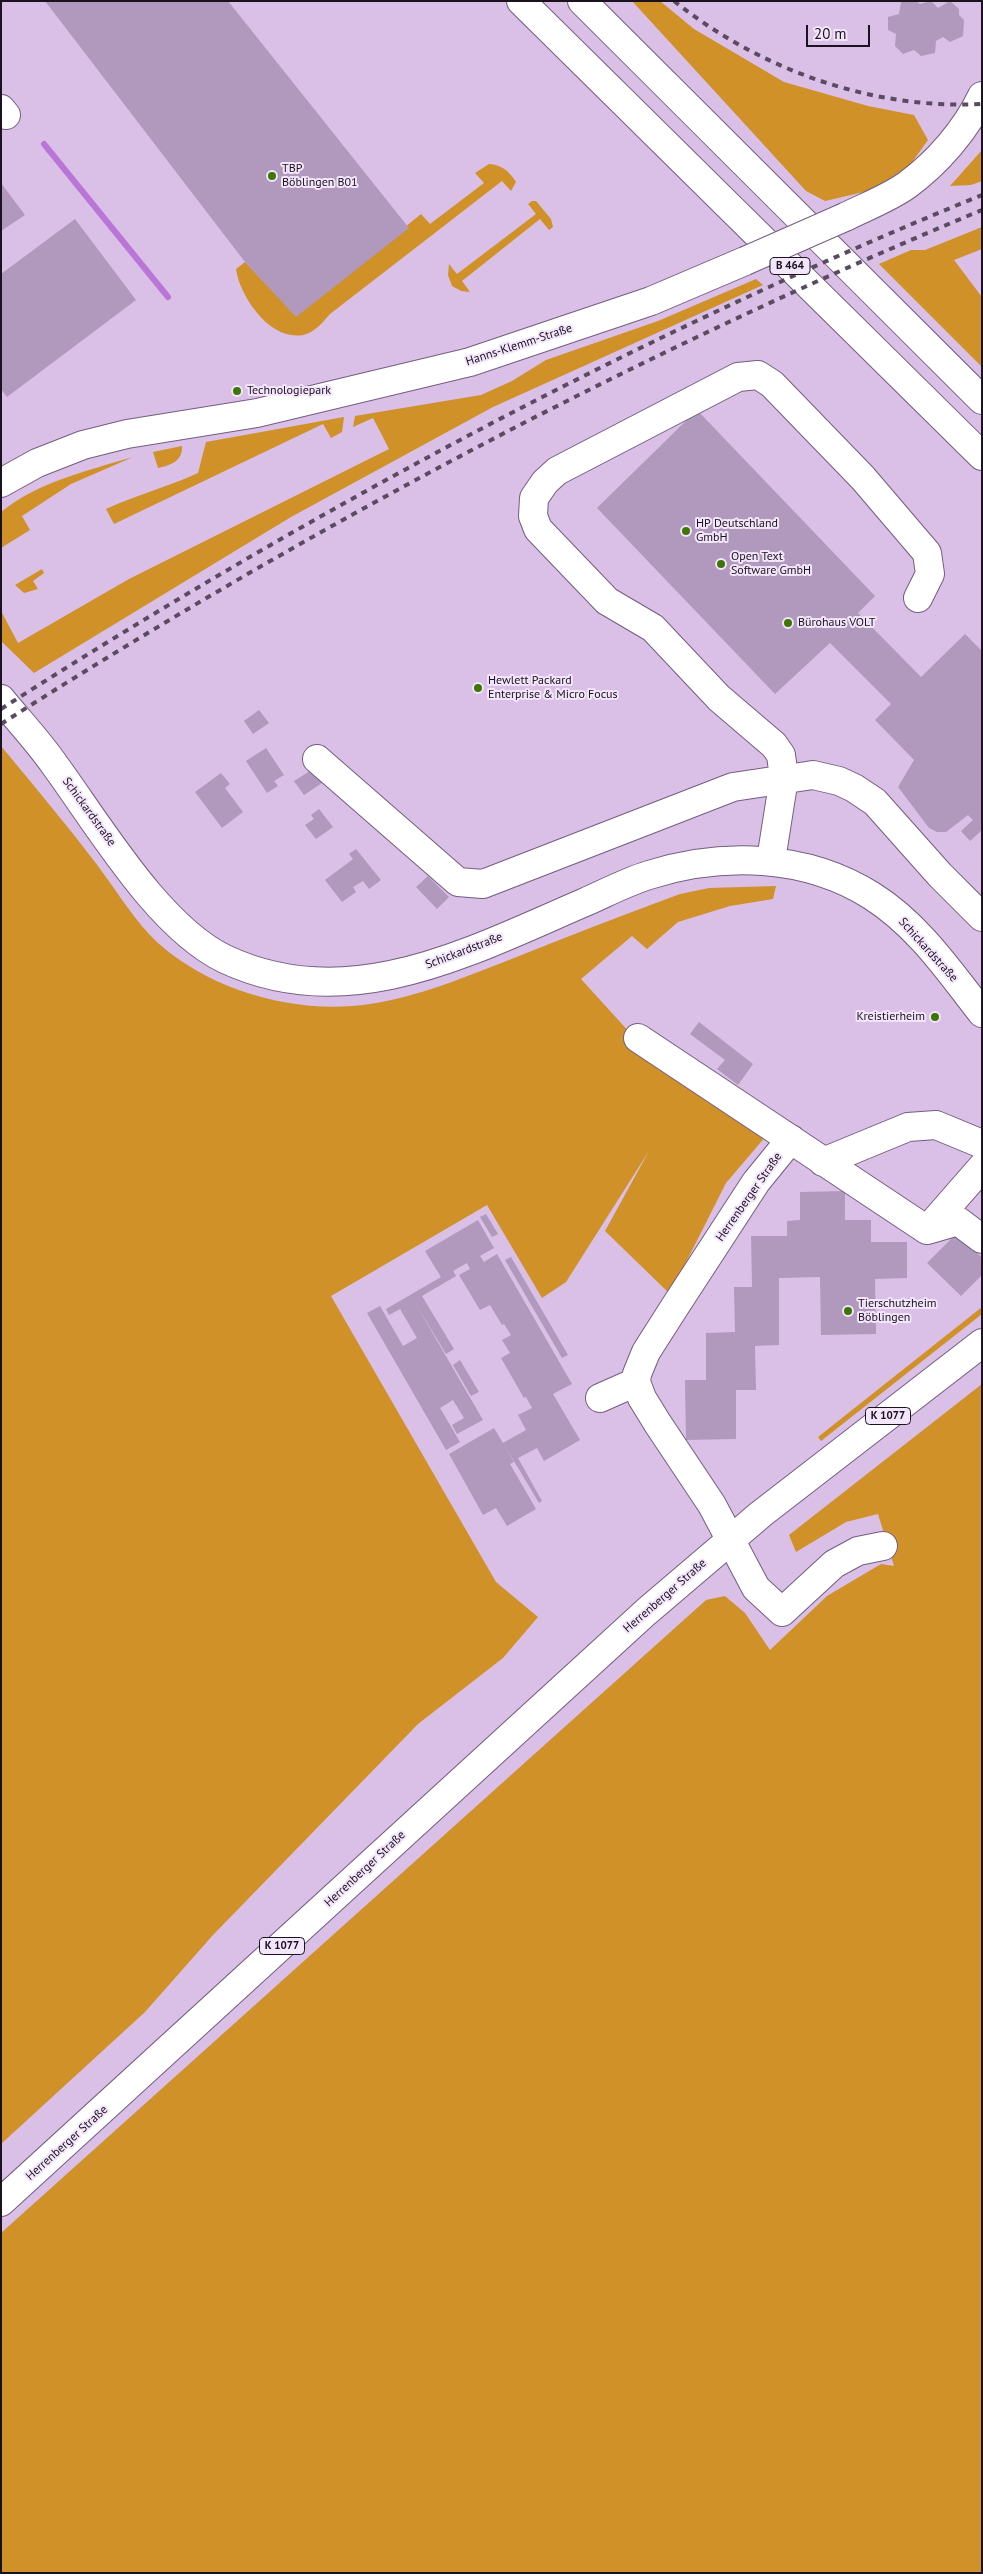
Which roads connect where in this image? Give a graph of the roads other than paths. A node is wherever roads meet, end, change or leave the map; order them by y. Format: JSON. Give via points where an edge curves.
{"nodes":[{"id":1,"x":521,"y":1,"type":"edge"},
{"id":2,"x":582,"y":1,"type":"edge"},
{"id":3,"x":982,"y":96,"type":"edge"},
{"id":4,"x":982,"y":400,"type":"edge"},
{"id":5,"x":982,"y":456,"type":"edge"},
{"id":6,"x":1,"y":482,"type":"edge"},
{"id":7,"x":918,"y":598,"type":"dead end"},
{"id":8,"x":1,"y":699,"type":"edge"},
{"id":9,"x":317,"y":759,"type":"dead end"},
{"id":10,"x":784,"y":778,"type":"junction"},
{"id":11,"x":770,"y":860,"type":"junction"},
{"id":12,"x":982,"y":917,"type":"edge"},
{"id":13,"x":982,"y":1012,"type":"edge"},
{"id":14,"x":638,"y":1038,"type":"dead end"},
{"id":15,"x":792,"y":1139,"type":"junction"},
{"id":16,"x":982,"y":1144,"type":"edge"},
{"id":17,"x":823,"y":1162,"type":"junction"},
{"id":18,"x":982,"y":1166,"type":"edge"},
{"id":19,"x":927,"y":1230,"type":"junction"},
{"id":20,"x":982,"y":1240,"type":"edge"},
{"id":21,"x":982,"y":1343,"type":"edge"},
{"id":22,"x":636,"y":1382,"type":"junction"},
{"id":23,"x":600,"y":1398,"type":"dead end"},
{"id":24,"x":731,"y":1538,"type":"junction"},
{"id":25,"x":883,"y":1546,"type":"dead end"},
{"id":26,"x":1,"y":2202,"type":"edge"}],
"edges":[{"from":1,"to":5,"type":"main road","number":"B 464"},
{"from":2,"to":4,"type":"main road"},
{"from":3,"to":6,"type":"main road","name":"Hanns-Klemm-Straße","bridge":true,"via":[[956,136],[906,186],[845,217],[651,301],[470,362],[257,413],[118,436],[83,445],[37,463]]},
{"from":7,"to":10,"type":"main road","via":[[930,574],[927,553],[863,478],[772,384],[758,376],[738,377],[558,471],[545,482],[534,498],[533,516],[538,529],[600,594],[653,628],[719,698],[774,745],[781,755]]},
{"from":8,"to":11,"type":"main road","name":"Schickardstraße","via":[[51,760],[163,912],[194,940],[224,958],[266,975],[338,983],[372,980],[415,970],[464,953],[648,875],[706,861]]},
{"from":9,"to":10,"type":"main road","via":[[458,882],[483,884],[733,787]]},
{"from":10,"to":11,"type":"main road"},
{"from":10,"to":12,"type":"main road","via":[[813,775],[839,781],[875,802]]},
{"from":11,"to":13,"type":"main road","name":"Schickardstraße","via":[[824,872],[872,896],[908,924],[945,964]]},
{"from":14,"to":15,"type":"main road"},
{"from":15,"to":17,"type":"main road"},
{"from":15,"to":22,"type":"main road","name":"Herrenberger Straße","via":[[756,1182],[674,1308],[646,1352]]},
{"from":16,"to":17,"type":"main road","via":[[936,1125],[908,1128]]},
{"from":17,"to":19,"type":"main road"},
{"from":18,"to":19,"type":"main road"},
{"from":19,"to":20,"type":"main road","via":[[958,1221]]},
{"from":21,"to":24,"type":"main road","name":"Herrenberger Straße","number":"K 1077"},
{"from":22,"to":23,"type":"main road"},
{"from":22,"to":24,"type":"main road","via":[[650,1411]]},
{"from":24,"to":25,"type":"main road","via":[[756,1588],[782,1612],[834,1564],[858,1551]]},
{"from":24,"to":26,"type":"main road","name":"Herrenberger Straße","number":"K 1077","via":[[561,1688]]}]}
